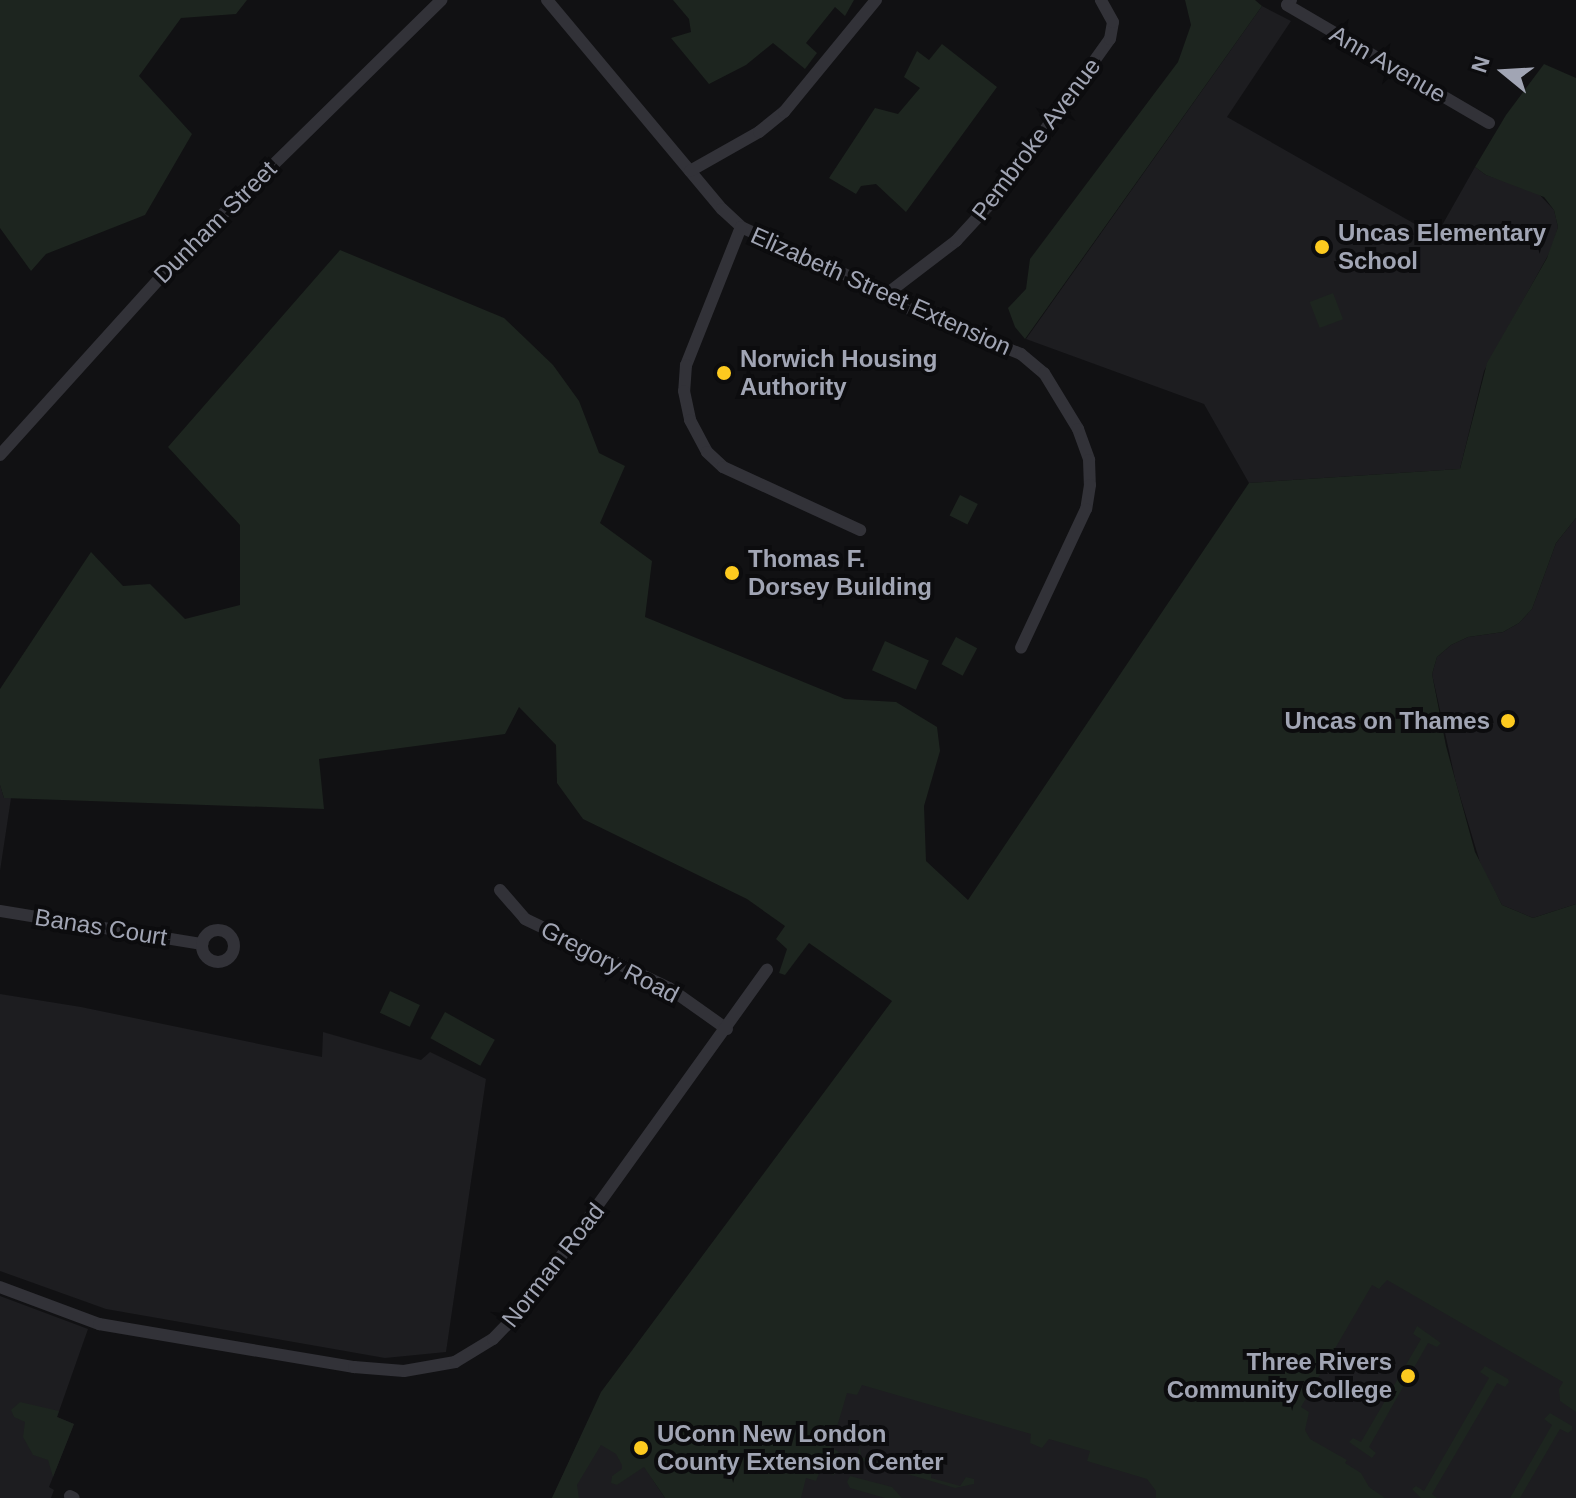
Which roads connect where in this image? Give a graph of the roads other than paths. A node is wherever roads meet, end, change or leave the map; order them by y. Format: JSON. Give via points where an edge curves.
{"nodes":[{"id":1,"x":441,"y":0,"type":"edge"},
{"id":2,"x":547,"y":0,"type":"edge"},
{"id":3,"x":876,"y":0,"type":"edge"},
{"id":4,"x":1101,"y":0,"type":"edge"},
{"id":5,"x":1289,"y":2,"type":"edge"},
{"id":6,"x":1489,"y":123,"type":"dead end"},
{"id":7,"x":690,"y":171,"type":"junction"},
{"id":8,"x":741,"y":227,"type":"junction"},
{"id":9,"x":884,"y":296,"type":"junction"},
{"id":10,"x":0,"y":455,"type":"edge"},
{"id":11,"x":860,"y":530,"type":"dead end"},
{"id":12,"x":1021,"y":648,"type":"dead end"},
{"id":13,"x":500,"y":890,"type":"dead end"},
{"id":14,"x":0,"y":911,"type":"edge"},
{"id":15,"x":202,"y":944,"type":"dead end"},
{"id":16,"x":767,"y":969,"type":"dead end"},
{"id":17,"x":727,"y":1029,"type":"junction"},
{"id":18,"x":0,"y":1287,"type":"edge"}],
"edges":[{"from":1,"to":10,"type":"street","name":"Dunham Street","via":[[180,256]]},
{"from":2,"to":7,"type":"street","name":"Elizabeth Street Extension"},
{"from":3,"to":7,"type":"street","via":[[784,112]]},
{"from":4,"to":9,"type":"street","name":"Pembroke Avenue","via":[[1112,17],[1110,39],[977,220]]},
{"from":5,"to":6,"type":"street","name":"Ann Avenue"},
{"from":7,"to":8,"type":"street","name":"Elizabeth Street Extension"},
{"from":8,"to":9,"type":"street","name":"Elizabeth Street Extension"},
{"from":8,"to":11,"type":"street","via":[[686,365],[690,420],[707,452],[723,467]]},
{"from":9,"to":12,"type":"street","name":"Elizabeth Street Extension","via":[[1030,360],[1044,373],[1085,445],[1090,474],[1086,509]]},
{"from":13,"to":17,"type":"street","name":"Gregory Road","via":[[525,919],[669,988]]},
{"from":14,"to":15,"type":"street","name":"Banas Court"},
{"from":16,"to":17,"type":"street","name":"Norman Road"},
{"from":17,"to":18,"type":"street","name":"Norman Road","via":[[526,1305],[493,1339],[455,1362],[404,1371],[354,1367],[99,1324]]}]}
